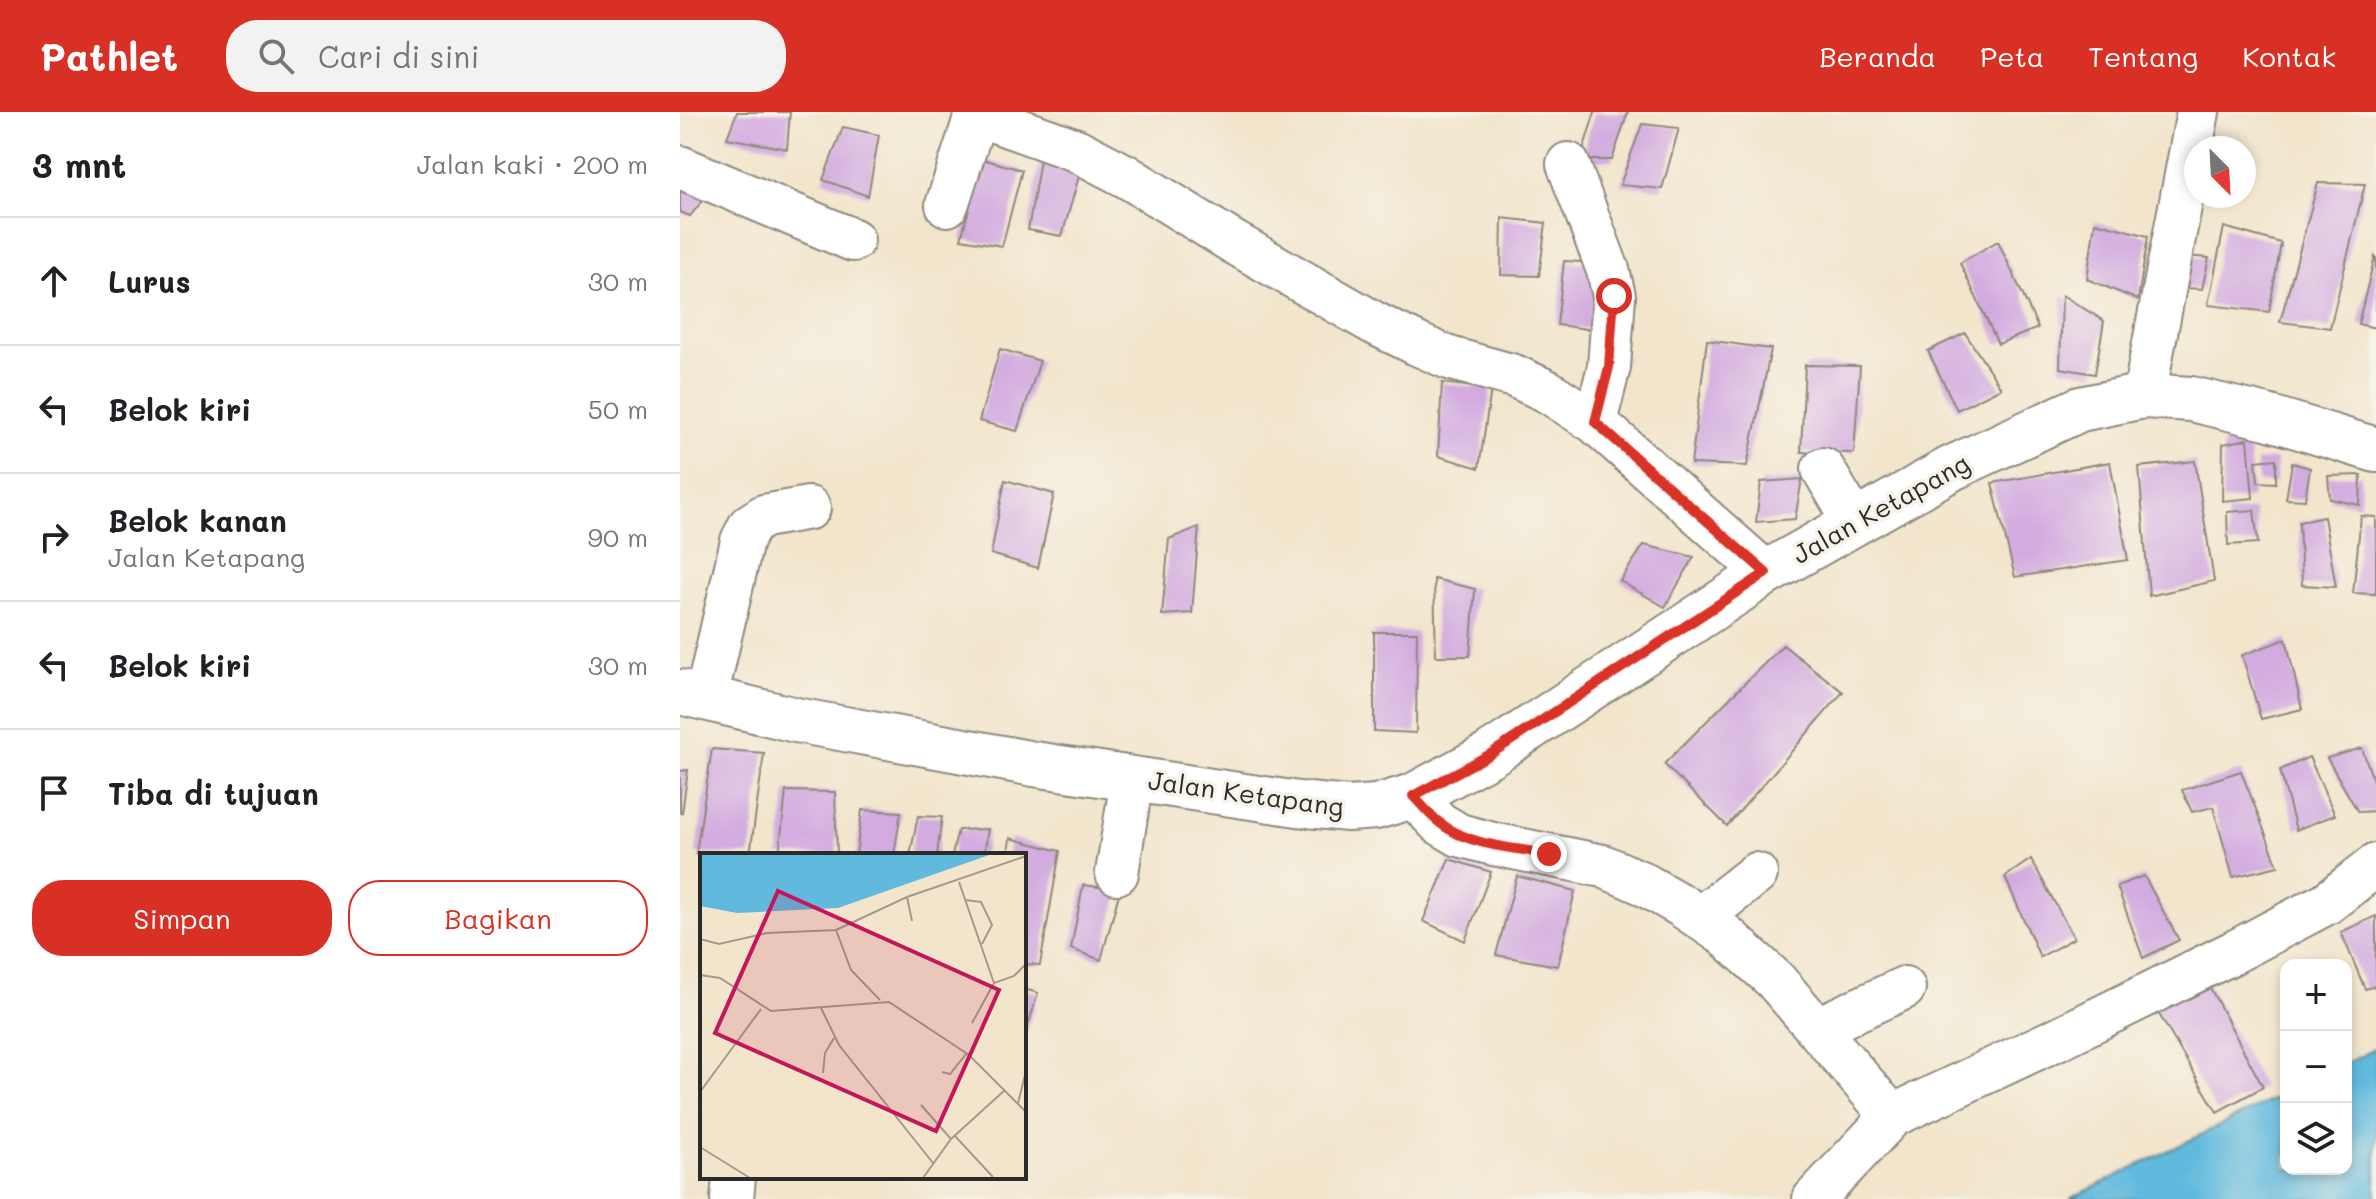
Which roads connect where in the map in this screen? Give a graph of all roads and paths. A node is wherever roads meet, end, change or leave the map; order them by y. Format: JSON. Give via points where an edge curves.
{"nodes":[{"id":1,"x":978,"y":112,"type":"edge"},
{"id":2,"x":2198,"y":112,"type":"edge"},
{"id":3,"x":1568,"y":164,"type":"dead end"},
{"id":4,"x":680,"y":167,"type":"edge"},
{"id":5,"x":947,"y":205,"type":"dead end"},
{"id":6,"x":853,"y":240,"type":"dead end"},
{"id":7,"x":2144,"y":396,"type":"junction"},
{"id":8,"x":1595,"y":422,"type":"junction"},
{"id":9,"x":2372,"y":441,"type":"edge"},
{"id":10,"x":1823,"y":469,"type":"dead end"},
{"id":11,"x":809,"y":508,"type":"dead end"},
{"id":12,"x":1855,"y":523,"type":"junction"},
{"id":13,"x":1766,"y":573,"type":"junction"},
{"id":14,"x":693,"y":695,"type":"edge"},
{"id":15,"x":1132,"y":779,"type":"junction"},
{"id":16,"x":1413,"y":796,"type":"junction"},
{"id":17,"x":2376,"y":865,"type":"edge"},
{"id":18,"x":1117,"y":873,"type":"dead end"},
{"id":19,"x":1756,"y":874,"type":"dead end"},
{"id":20,"x":1700,"y":918,"type":"junction"},
{"id":21,"x":1904,"y":988,"type":"dead end"},
{"id":22,"x":1818,"y":1028,"type":"junction"},
{"id":23,"x":1892,"y":1116,"type":"junction"},
{"id":24,"x":734,"y":1179,"type":"edge"},
{"id":25,"x":732,"y":1199,"type":"edge"},
{"id":26,"x":1814,"y":1199,"type":"edge"}],
"edges":[{"from":1,"to":5,"type":"street"},
{"from":1,"to":8,"type":"street","via":[[1076,150],[1126,176],[1388,330],[1449,358],[1514,376]]},
{"from":2,"to":7,"type":"street"},
{"from":3,"to":8,"type":"street","via":[[1614,296],[1609,367]]},
{"from":4,"to":6,"type":"street"},
{"from":7,"to":9,"type":"main road","name":"Jalan Ketapang","via":[[2191,399]]},
{"from":7,"to":12,"type":"main road","name":"Jalan Ketapang","via":[[2080,409],[1952,468]]},
{"from":8,"to":13,"type":"street"},
{"from":10,"to":12,"type":"street"},
{"from":11,"to":14,"type":"street","via":[[764,516],[750,525]]},
{"from":12,"to":13,"type":"main road","name":"Jalan Ketapang"},
{"from":13,"to":16,"type":"main road","name":"Jalan Ketapang","via":[[1489,755]]},
{"from":14,"to":15,"type":"main road","name":"Jalan Ketapang","via":[[796,720]]},
{"from":15,"to":16,"type":"main road","name":"Jalan Ketapang","via":[[1348,809]]},
{"from":15,"to":18,"type":"street"},
{"from":16,"to":20,"type":"street","via":[[1459,835],[1603,866]]},
{"from":17,"to":23,"type":"street","via":[[2327,903],[2245,946]]},
{"from":19,"to":20,"type":"street"},
{"from":20,"to":22,"type":"street","via":[[1775,980]]},
{"from":21,"to":22,"type":"street"},
{"from":22,"to":23,"type":"street"},
{"from":23,"to":26,"type":"street"},
{"from":24,"to":25,"type":"street"}]}
